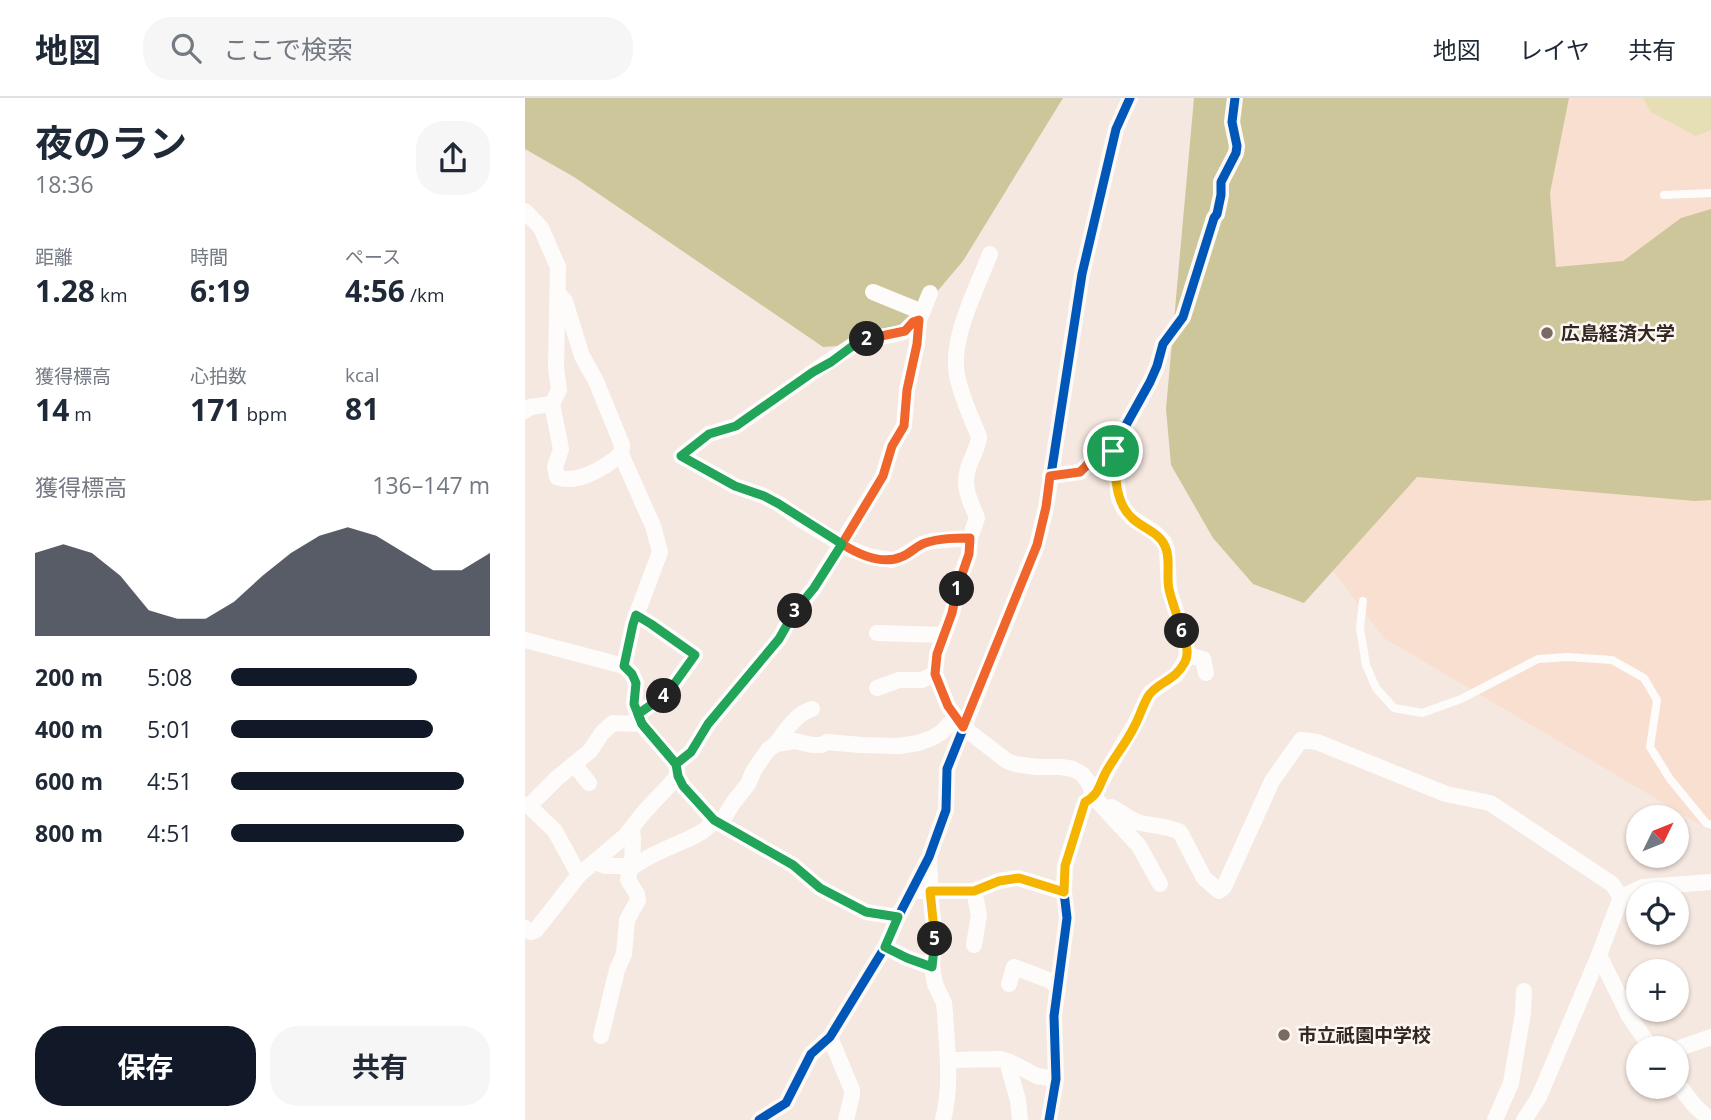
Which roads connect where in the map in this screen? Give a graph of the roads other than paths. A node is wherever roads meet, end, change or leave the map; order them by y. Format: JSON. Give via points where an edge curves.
{"nodes":[{"id":1,"x":1130,"y":98,"type":"edge"},
{"id":2,"x":1235,"y":98,"type":"edge"},
{"id":3,"x":1711,"y":193,"type":"edge"},
{"id":4,"x":1664,"y":195,"type":"dead end"},
{"id":5,"x":525,"y":211,"type":"edge"},
{"id":6,"x":990,"y":254,"type":"dead end"},
{"id":7,"x":873,"y":292,"type":"dead end"},
{"id":8,"x":930,"y":293,"type":"dead end"},
{"id":9,"x":558,"y":294,"type":"junction"},
{"id":10,"x":920,"y":316,"type":"junction"},
{"id":11,"x":552,"y":404,"type":"junction"},
{"id":12,"x":525,"y":411,"type":"edge"},
{"id":13,"x":1113,"y":451,"type":"junction"},
{"id":14,"x":621,"y":454,"type":"junction"},
{"id":15,"x":1050,"y":476,"type":"junction"},
{"id":16,"x":970,"y":538,"type":"junction"},
{"id":17,"x":842,"y":544,"type":"junction"},
{"id":18,"x":1363,"y":601,"type":"dead end"},
{"id":19,"x":636,"y":615,"type":"junction"},
{"id":20,"x":877,"y":633,"type":"dead end"},
{"id":21,"x":944,"y":635,"type":"junction"},
{"id":22,"x":525,"y":640,"type":"edge"},
{"id":23,"x":1187,"y":655,"type":"junction"},
{"id":24,"x":624,"y":666,"type":"junction"},
{"id":25,"x":1206,"y":673,"type":"dead end"},
{"id":26,"x":935,"y":674,"type":"junction"},
{"id":27,"x":877,"y":688,"type":"dead end"},
{"id":28,"x":812,"y":709,"type":"dead end"},
{"id":29,"x":640,"y":719,"type":"junction"},
{"id":30,"x":960,"y":722,"type":"junction"},
{"id":31,"x":776,"y":744,"type":"junction"},
{"id":32,"x":574,"y":764,"type":"junction"},
{"id":33,"x":677,"y":770,"type":"junction"},
{"id":34,"x":589,"y":783,"type":"dead end"},
{"id":35,"x":1094,"y":797,"type":"junction"},
{"id":36,"x":527,"y":805,"type":"edge"},
{"id":37,"x":717,"y":822,"type":"junction"},
{"id":38,"x":1711,"y":825,"type":"edge"},
{"id":39,"x":632,"y":828,"type":"junction"},
{"id":40,"x":929,"y":857,"type":"junction"},
{"id":41,"x":595,"y":862,"type":"junction"},
{"id":42,"x":631,"y":868,"type":"junction"},
{"id":43,"x":579,"y":875,"type":"junction"},
{"id":44,"x":1711,"y":882,"type":"edge"},
{"id":45,"x":1160,"y":884,"type":"dead end"},
{"id":46,"x":913,"y":891,"type":"junction"},
{"id":47,"x":930,"y":891,"type":"junction"},
{"id":48,"x":974,"y":891,"type":"junction"},
{"id":49,"x":1064,"y":892,"type":"junction"},
{"id":50,"x":1621,"y":897,"type":"junction"},
{"id":51,"x":898,"y":917,"type":"junction"},
{"id":52,"x":525,"y":928,"type":"edge"},
{"id":53,"x":974,"y":946,"type":"dead end"},
{"id":54,"x":885,"y":947,"type":"junction"},
{"id":55,"x":1599,"y":955,"type":"junction"},
{"id":56,"x":932,"y":967,"type":"junction"},
{"id":57,"x":1009,"y":984,"type":"dead end"},
{"id":58,"x":1058,"y":988,"type":"junction"},
{"id":59,"x":1524,"y":992,"type":"dead end"},
{"id":60,"x":601,"y":1036,"type":"dead end"},
{"id":61,"x":1643,"y":1036,"type":"edge"},
{"id":62,"x":830,"y":1037,"type":"junction"},
{"id":63,"x":1711,"y":1037,"type":"edge"},
{"id":64,"x":1689,"y":1045,"type":"edge"},
{"id":65,"x":947,"y":1059,"type":"junction"},
{"id":66,"x":1010,"y":1062,"type":"junction"},
{"id":67,"x":1056,"y":1079,"type":"junction"},
{"id":68,"x":1689,"y":1099,"type":"edge"},
{"id":69,"x":759,"y":1120,"type":"edge"},
{"id":70,"x":846,"y":1120,"type":"edge"},
{"id":71,"x":943,"y":1120,"type":"edge"},
{"id":72,"x":1020,"y":1120,"type":"edge"},
{"id":73,"x":1049,"y":1120,"type":"edge"},
{"id":74,"x":1495,"y":1120,"type":"edge"},
{"id":75,"x":1524,"y":1120,"type":"edge"},
{"id":76,"x":1710,"y":1120,"type":"edge"}],
"edges":[{"from":1,"to":15,"type":"street","via":[[1116,129],[1082,274]]},
{"from":2,"to":13,"type":"street","via":[[1236,152],[1221,181],[1217,214],[1183,317],[1163,344],[1150,382],[1117,433]]},
{"from":3,"to":4,"type":"lane"},
{"from":5,"to":9,"type":"street","via":[[541,228],[558,268]]},
{"from":6,"to":16,"type":"street","via":[[956,356],[961,390],[979,437],[966,479],[977,518]]},
{"from":7,"to":10,"type":"street"},
{"from":8,"to":10,"type":"street"},
{"from":9,"to":11,"type":"street","via":[[559,390]]},
{"from":9,"to":14,"type":"street","via":[[565,301],[582,356],[622,445]]},
{"from":10,"to":17,"type":"street","via":[[904,426],[883,476]]},
{"from":10,"to":17,"type":"street","via":[[905,331],[858,342],[736,426],[709,434],[681,456],[779,504]]},
{"from":11,"to":12,"type":"street"},
{"from":11,"to":14,"type":"street","via":[[561,449],[557,477],[580,477]]},
{"from":13,"to":15,"type":"street","via":[[1099,452],[1080,472]]},
{"from":13,"to":23,"type":"street","via":[[1124,509],[1155,533],[1167,550],[1168,589]]},
{"from":14,"to":19,"type":"street","via":[[660,552]]},
{"from":15,"to":30,"type":"street","via":[[1037,545]]},
{"from":16,"to":17,"type":"street","via":[[922,544],[892,560]]},
{"from":16,"to":21,"type":"street"},
{"from":17,"to":33,"type":"street","via":[[779,639],[708,724]]},
{"from":18,"to":38,"type":"lane","via":[[1360,628],[1366,665],[1376,688],[1394,708],[1422,713],[1461,699],[1538,659],[1612,660],[1644,678],[1657,700],[1650,747],[1670,779]]},
{"from":19,"to":24,"type":"street"},
{"from":19,"to":29,"type":"street","via":[[695,655],[667,694]]},
{"from":20,"to":21,"type":"street"},
{"from":21,"to":26,"type":"street"},
{"from":22,"to":24,"type":"street"},
{"from":23,"to":25,"type":"street","via":[[1203,659]]},
{"from":23,"to":35,"type":"street","via":[[1176,675],[1148,696]]},
{"from":24,"to":29,"type":"street","via":[[636,683],[634,704]]},
{"from":26,"to":27,"type":"street"},
{"from":26,"to":30,"type":"street"},
{"from":28,"to":31,"type":"street"},
{"from":29,"to":32,"type":"street","via":[[613,723]]},
{"from":29,"to":33,"type":"street"},
{"from":30,"to":31,"type":"street","via":[[932,738],[899,746]]},
{"from":30,"to":35,"type":"street","via":[[1007,761],[1061,766],[1082,774]]},
{"from":30,"to":40,"type":"street","via":[[947,769],[946,810]]},
{"from":31,"to":37,"type":"street"},
{"from":32,"to":34,"type":"street"},
{"from":32,"to":36,"type":"street"},
{"from":33,"to":37,"type":"street","via":[[683,786]]},
{"from":33,"to":39,"type":"street"},
{"from":35,"to":45,"type":"street","via":[[1139,846]]},
{"from":35,"to":49,"type":"street","via":[[1085,802],[1080,815],[1065,866]]},
{"from":35,"to":50,"type":"street","via":[[1132,820],[1180,832],[1204,878],[1219,891],[1272,781],[1301,740],[1317,742],[1446,794],[1490,803],[1612,884]]},
{"from":36,"to":43,"type":"street","via":[[555,831]]},
{"from":37,"to":42,"type":"street"},
{"from":37,"to":51,"type":"street","via":[[793,865],[820,888],[866,912]]},
{"from":39,"to":41,"type":"street"},
{"from":39,"to":42,"type":"street"},
{"from":40,"to":46,"type":"street"},
{"from":40,"to":47,"type":"street"},
{"from":41,"to":42,"type":"street"},
{"from":41,"to":43,"type":"street"},
{"from":42,"to":60,"type":"street","via":[[628,880],[638,900],[627,920],[624,954]]},
{"from":43,"to":52,"type":"street","via":[[537,930]]},
{"from":44,"to":50,"type":"street","via":[[1643,887]]},
{"from":46,"to":47,"type":"street"},
{"from":46,"to":51,"type":"street"},
{"from":47,"to":48,"type":"street"},
{"from":47,"to":56,"type":"street","via":[[935,935]]},
{"from":48,"to":49,"type":"street","via":[[1019,878]]},
{"from":48,"to":53,"type":"street","via":[[979,915]]},
{"from":49,"to":58,"type":"street","via":[[1067,918]]},
{"from":50,"to":55,"type":"street"},
{"from":51,"to":54,"type":"street"},
{"from":54,"to":56,"type":"street"},
{"from":54,"to":62,"type":"street"},
{"from":55,"to":61,"type":"street"},
{"from":55,"to":75,"type":"street","via":[[1539,1097]]},
{"from":56,"to":65,"type":"street","via":[[944,1003]]},
{"from":57,"to":58,"type":"street","via":[[1014,967]]},
{"from":58,"to":67,"type":"street"},
{"from":59,"to":74,"type":"street","via":[[1511,1083]]},
{"from":62,"to":69,"type":"street","via":[[811,1054],[786,1103]]},
{"from":62,"to":70,"type":"street","via":[[852,1090]]},
{"from":63,"to":64,"type":"street"},
{"from":65,"to":66,"type":"street"},
{"from":65,"to":71,"type":"street","via":[[949,1087]]},
{"from":66,"to":67,"type":"street","via":[[1037,1076]]},
{"from":66,"to":72,"type":"street"},
{"from":67,"to":73,"type":"street"},
{"from":68,"to":76,"type":"street"}]}
